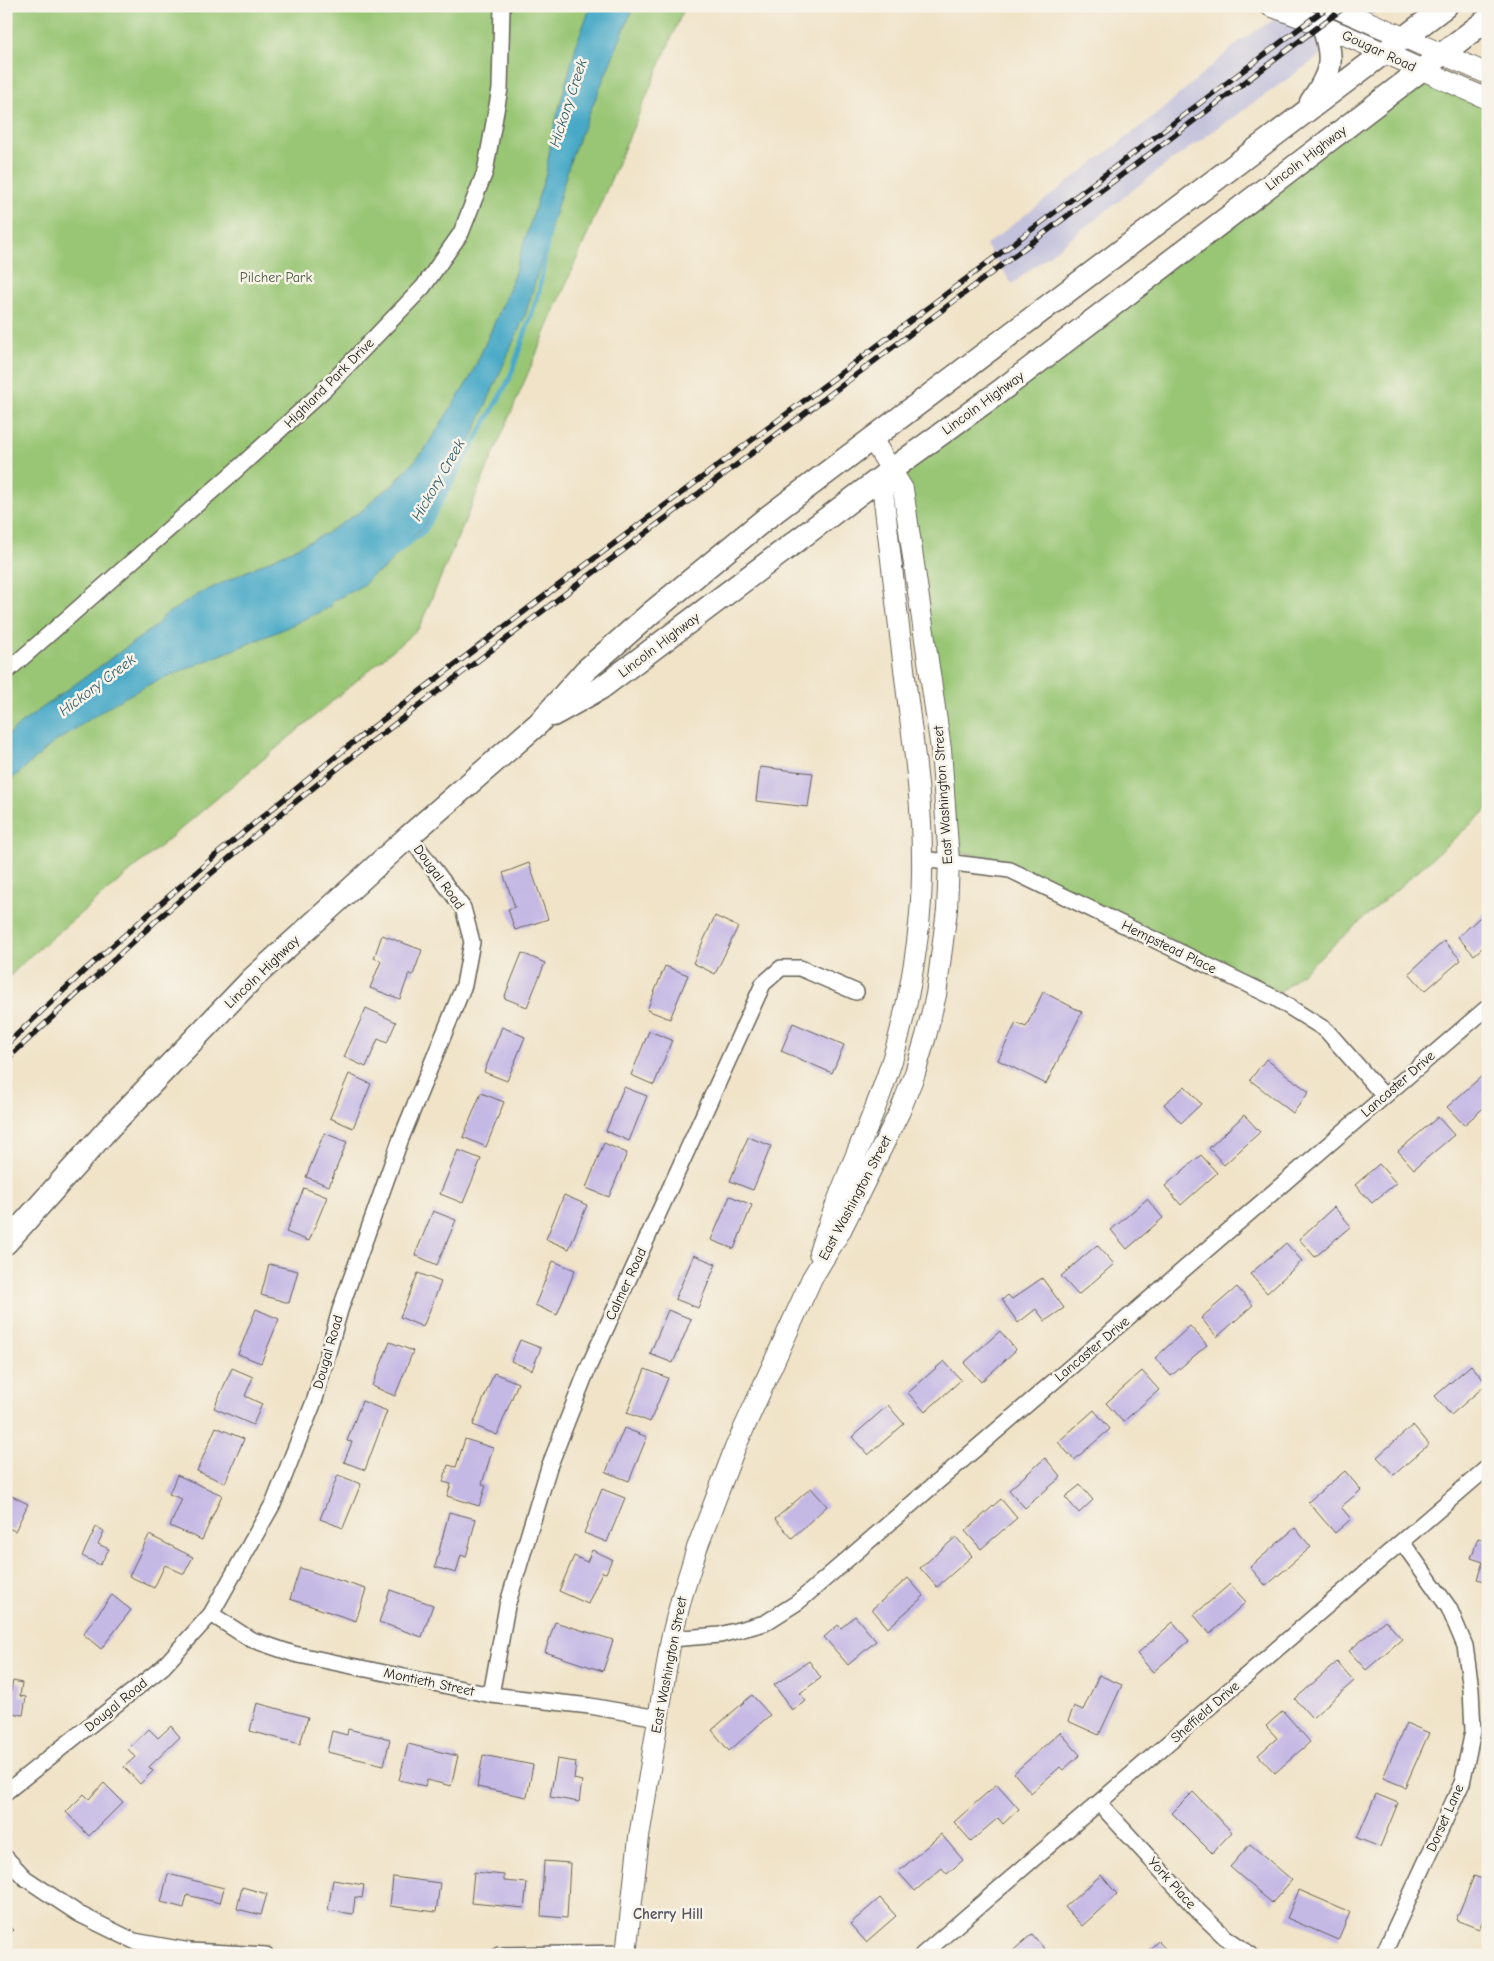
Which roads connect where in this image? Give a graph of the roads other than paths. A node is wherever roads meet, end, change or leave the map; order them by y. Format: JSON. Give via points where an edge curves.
{"nodes":[{"id":1,"x":502,"y":6,"type":"edge"},
{"id":2,"x":1270,"y":6,"type":"edge"},
{"id":3,"x":1446,"y":6,"type":"edge"},
{"id":4,"x":1327,"y":15,"type":"edge"},
{"id":5,"x":1488,"y":19,"type":"edge"},
{"id":6,"x":1404,"y":37,"type":"junction"},
{"id":7,"x":1383,"y":53,"type":"junction"},
{"id":8,"x":1442,"y":53,"type":"junction"},
{"id":9,"x":1420,"y":70,"type":"junction"},
{"id":10,"x":1488,"y":74,"type":"edge"},
{"id":11,"x":1488,"y":99,"type":"edge"},
{"id":12,"x":1302,"y":114,"type":"junction"},
{"id":13,"x":872,"y":439,"type":"junction"},
{"id":14,"x":891,"y":470,"type":"junction"},
{"id":15,"x":6,"y":672,"type":"edge"},
{"id":16,"x":539,"y":723,"type":"junction"},
{"id":17,"x":409,"y":836,"type":"junction"},
{"id":18,"x":922,"y":859,"type":"junction"},
{"id":19,"x":949,"y":861,"type":"junction"},
{"id":20,"x":856,"y":992,"type":"dead end"},
{"id":21,"x":1488,"y":1007,"type":"edge"},
{"id":22,"x":1384,"y":1096,"type":"junction"},
{"id":23,"x":6,"y":1243,"type":"edge"},
{"id":24,"x":812,"y":1278,"type":"junction"},
{"id":25,"x":1488,"y":1468,"type":"edge"},
{"id":26,"x":1402,"y":1542,"type":"junction"},
{"id":27,"x":211,"y":1614,"type":"junction"},
{"id":28,"x":671,"y":1640,"type":"junction"},
{"id":29,"x":491,"y":1695,"type":"junction"},
{"id":30,"x":658,"y":1718,"type":"junction"},
{"id":31,"x":6,"y":1792,"type":"edge"},
{"id":32,"x":1099,"y":1803,"type":"junction"},
{"id":33,"x":6,"y":1858,"type":"edge"},
{"id":34,"x":626,"y":1954,"type":"edge"},
{"id":35,"x":266,"y":1955,"type":"edge"},
{"id":36,"x":499,"y":1955,"type":"edge"},
{"id":37,"x":922,"y":1955,"type":"edge"},
{"id":38,"x":1251,"y":1955,"type":"edge"},
{"id":39,"x":1383,"y":1955,"type":"edge"}],
"edges":[{"from":1,"to":15,"type":"street","name":"Highland Park Drive","via":[[500,90],[485,172],[461,232],[423,287],[319,395]]},
{"from":2,"to":4,"type":"street","name":"Gougar Road"},
{"from":3,"to":6,"type":"main road","name":"Lincoln Highway"},
{"from":4,"to":6,"type":"street","name":"Gougar Road"},
{"from":4,"to":7,"type":"street","name":"Gougar Road"},
{"from":4,"to":12,"type":"main road","via":[[1330,63],[1323,84]]},
{"from":5,"to":8,"type":"main road","name":"Lincoln Highway"},
{"from":6,"to":7,"type":"main road","name":"Lincoln Highway"},
{"from":6,"to":8,"type":"street","name":"Gougar Road"},
{"from":7,"to":9,"type":"street","name":"Gougar Road"},
{"from":7,"to":12,"type":"main road","name":"Lincoln Highway"},
{"from":8,"to":9,"type":"main road","name":"Lincoln Highway"},
{"from":8,"to":10,"type":"street","name":"Gougar Road"},
{"from":9,"to":11,"type":"street","name":"Gougar Road"},
{"from":9,"to":14,"type":"main road","name":"Lincoln Highway","via":[[999,392]]},
{"from":12,"to":13,"type":"main road","name":"Lincoln Highway"},
{"from":13,"to":14,"type":"street","name":"East Washington Street"},
{"from":13,"to":16,"type":"main road","name":"Lincoln Highway","via":[[764,520],[651,612],[585,670]]},
{"from":14,"to":16,"type":"main road","name":"Lincoln Highway","via":[[601,688]]},
{"from":14,"to":18,"type":"street","name":"East Washington Street","via":[[883,492],[920,803]]},
{"from":14,"to":19,"type":"street","name":"East Washington Street","via":[[904,489],[941,749]]},
{"from":16,"to":17,"type":"main road","name":"Lincoln Highway"},
{"from":17,"to":23,"type":"main road","name":"Lincoln Highway","via":[[252,979],[108,1129]]},
{"from":17,"to":27,"type":"street","name":"Dougal Road","via":[[463,908],[472,942],[464,985],[400,1141],[340,1310],[315,1399],[274,1502]]},
{"from":18,"to":19,"type":"street","name":"Hempstead Place"},
{"from":18,"to":24,"type":"street","name":"East Washington Street","via":[[916,945],[898,1038],[879,1102],[827,1226]]},
{"from":19,"to":22,"type":"street","name":"Hempstead Place","via":[[1010,870],[1275,998],[1326,1030]]},
{"from":19,"to":24,"type":"street","name":"East Washington Street","via":[[947,910],[936,995],[915,1073],[882,1149],[840,1232]]},
{"from":20,"to":29,"type":"street","name":"Calmer Road","via":[[800,968],[780,968],[763,984],[588,1368],[549,1467],[507,1606]]},
{"from":21,"to":22,"type":"street","name":"Lancaster Drive"},
{"from":22,"to":28,"type":"street","name":"Lancaster Drive","via":[[798,1602],[764,1622],[729,1633]]},
{"from":24,"to":28,"type":"street","name":"East Washington Street","via":[[715,1499],[684,1588]]},
{"from":25,"to":26,"type":"street","name":"Sheffield Drive"},
{"from":26,"to":32,"type":"street","name":"Sheffield Drive"},
{"from":26,"to":39,"type":"street","name":"Dorset Lane","via":[[1449,1608],[1465,1646],[1473,1731],[1462,1783]]},
{"from":27,"to":29,"type":"street","name":"Montieth Street","via":[[250,1639],[294,1654]]},
{"from":27,"to":31,"type":"street","name":"Dougal Road","via":[[163,1667]]},
{"from":28,"to":30,"type":"street","name":"East Washington Street"},
{"from":29,"to":30,"type":"street","name":"Montieth Street","via":[[590,1706]]},
{"from":30,"to":34,"type":"street","name":"East Washington Street","via":[[639,1837]]},
{"from":32,"to":37,"type":"street","name":"Sheffield Drive"},
{"from":32,"to":38,"type":"street","name":"York Place","via":[[1224,1937]]},
{"from":33,"to":35,"type":"street","via":[[25,1878],[79,1914],[134,1941],[190,1951]]},
{"from":34,"to":36,"type":"street"}]}
